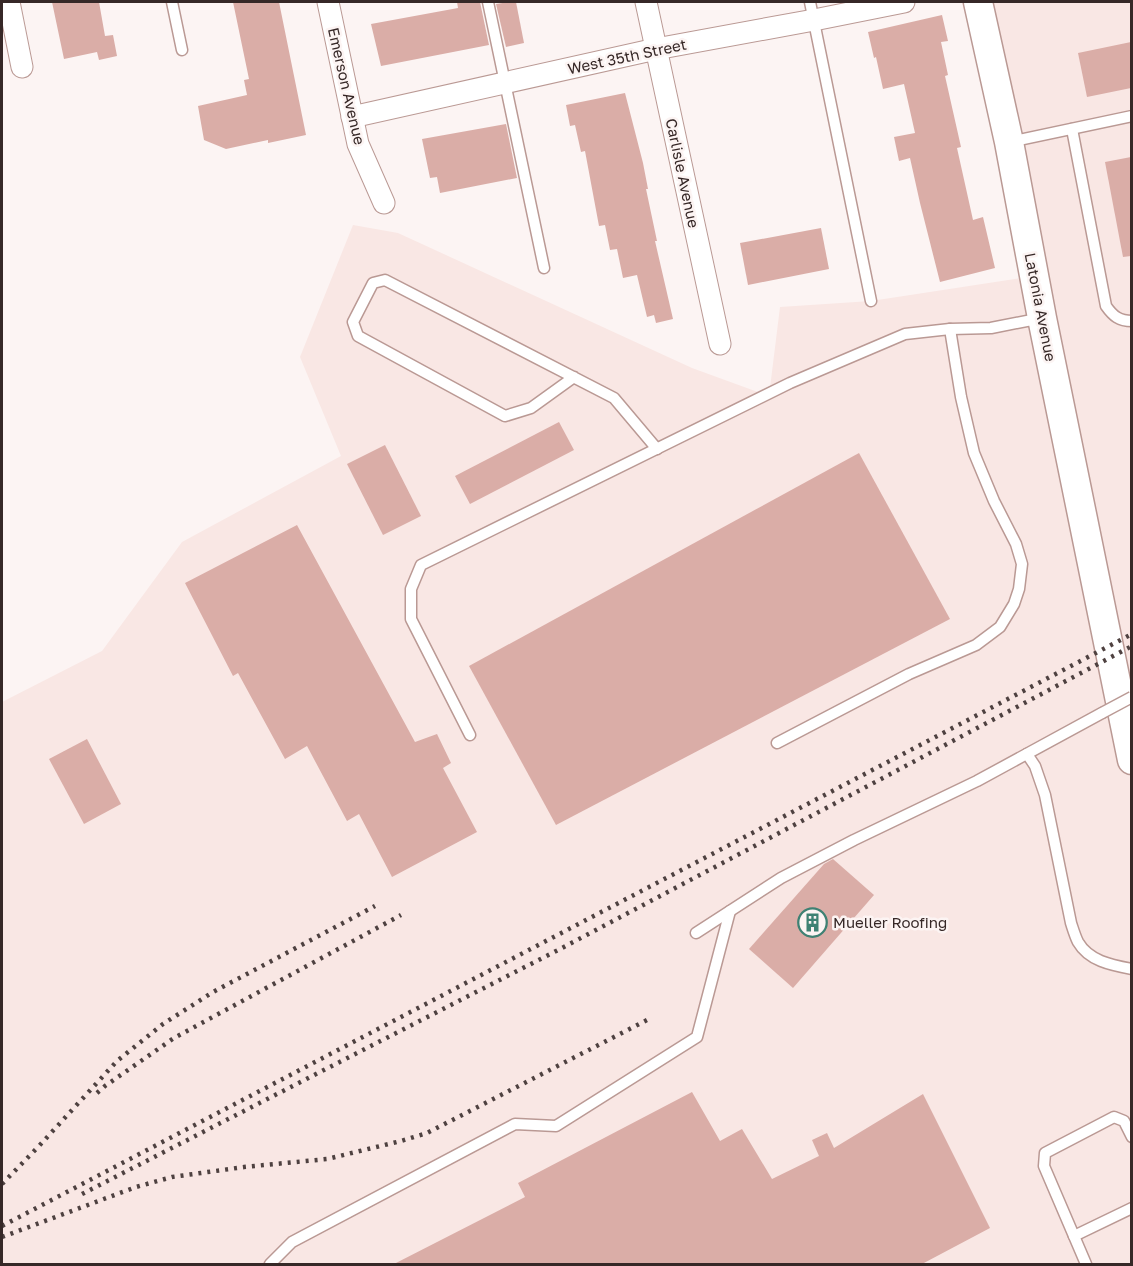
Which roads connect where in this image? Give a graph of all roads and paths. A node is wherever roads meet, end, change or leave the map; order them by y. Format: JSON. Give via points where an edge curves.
{"nodes":[{"id":1,"x":9,"y":2,"type":"edge"},
{"id":2,"x":171,"y":2,"type":"edge"},
{"id":3,"x":328,"y":2,"type":"edge"},
{"id":4,"x":488,"y":2,"type":"edge"},
{"id":5,"x":646,"y":2,"type":"edge"},
{"id":6,"x":903,"y":2,"type":"edge"},
{"id":7,"x":978,"y":2,"type":"edge"},
{"id":8,"x":812,"y":11,"type":"edge"},
{"id":9,"x":656,"y":49,"type":"junction"},
{"id":10,"x":182,"y":50,"type":"dead end"},
{"id":11,"x":22,"y":66,"type":"dead end"},
{"id":12,"x":505,"y":83,"type":"junction"},
{"id":13,"x":1131,"y":116,"type":"edge"},
{"id":14,"x":352,"y":117,"type":"junction"},
{"id":15,"x":1072,"y":129,"type":"junction"},
{"id":16,"x":1009,"y":142,"type":"junction"},
{"id":17,"x":384,"y":202,"type":"dead end"},
{"id":18,"x":544,"y":268,"type":"dead end"},
{"id":19,"x":871,"y":301,"type":"dead end"},
{"id":20,"x":1042,"y":318,"type":"junction"},
{"id":21,"x":1131,"y":321,"type":"edge"},
{"id":22,"x":950,"y":329,"type":"junction"},
{"id":23,"x":720,"y":344,"type":"dead end"},
{"id":24,"x":574,"y":377,"type":"junction"},
{"id":25,"x":657,"y":448,"type":"junction"},
{"id":26,"x":1131,"y":697,"type":"edge"},
{"id":27,"x":470,"y":735,"type":"dead end"},
{"id":28,"x":777,"y":743,"type":"dead end"},
{"id":29,"x":1027,"y":754,"type":"junction"},
{"id":30,"x":1131,"y":760,"type":"edge"},
{"id":31,"x":730,"y":911,"type":"junction"},
{"id":32,"x":696,"y":933,"type":"dead end"},
{"id":33,"x":1131,"y":969,"type":"edge"},
{"id":34,"x":1131,"y":1137,"type":"edge"},
{"id":35,"x":1131,"y":1208,"type":"edge"},
{"id":36,"x":1074,"y":1236,"type":"junction"},
{"id":37,"x":270,"y":1264,"type":"edge"},
{"id":38,"x":1086,"y":1264,"type":"edge"}],
"edges":[{"from":1,"to":11,"type":"street"},
{"from":2,"to":10,"type":"lane"},
{"from":3,"to":14,"type":"street","name":"Emerson Avenue"},
{"from":4,"to":12,"type":"lane"},
{"from":5,"to":9,"type":"street","name":"Carlisle Avenue"},
{"from":6,"to":8,"type":"street","name":"West 35th Street"},
{"from":7,"to":16,"type":"street","name":"Latonia Avenue"},
{"from":8,"to":9,"type":"street","name":"West 35th Street"},
{"from":8,"to":19,"type":"lane"},
{"from":9,"to":12,"type":"street","name":"West 35th Street"},
{"from":9,"to":23,"type":"street","name":"Carlisle Avenue"},
{"from":12,"to":14,"type":"street","name":"West 35th Street"},
{"from":12,"to":18,"type":"lane"},
{"from":13,"to":15,"type":"lane"},
{"from":14,"to":17,"type":"street","name":"Emerson Avenue","via":[[358,144]]},
{"from":15,"to":16,"type":"lane"},
{"from":15,"to":21,"type":"lane","via":[[1106,306],[1113,316]]},
{"from":16,"to":20,"type":"street","name":"Latonia Avenue"},
{"from":20,"to":22,"type":"lane","via":[[991,328]]},
{"from":20,"to":30,"type":"street","name":"Latonia Avenue"},
{"from":22,"to":25,"type":"lane","via":[[905,334],[790,383]]},
{"from":22,"to":28,"type":"lane","via":[[974,453],[1022,564],[1014,604],[1000,627],[976,645],[909,674]]},
{"from":24,"to":24,"type":"lane","via":[[385,280],[373,283],[353,322],[358,336],[505,416],[531,408]]},
{"from":24,"to":25,"type":"lane","via":[[614,398]]},
{"from":25,"to":27,"type":"lane","via":[[421,565],[411,590],[411,619]]},
{"from":26,"to":29,"type":"lane","bridge":true},
{"from":29,"to":31,"type":"lane","via":[[781,878]]},
{"from":29,"to":33,"type":"lane","via":[[1045,795],[1078,942],[1091,957]]},
{"from":31,"to":32,"type":"lane"},
{"from":31,"to":37,"type":"lane","via":[[697,1037],[556,1126],[515,1124],[292,1242]]},
{"from":34,"to":36,"type":"lane","via":[[1124,1121],[1114,1117],[1045,1153],[1044,1166]]},
{"from":35,"to":36,"type":"lane"},
{"from":36,"to":38,"type":"lane"}]}
